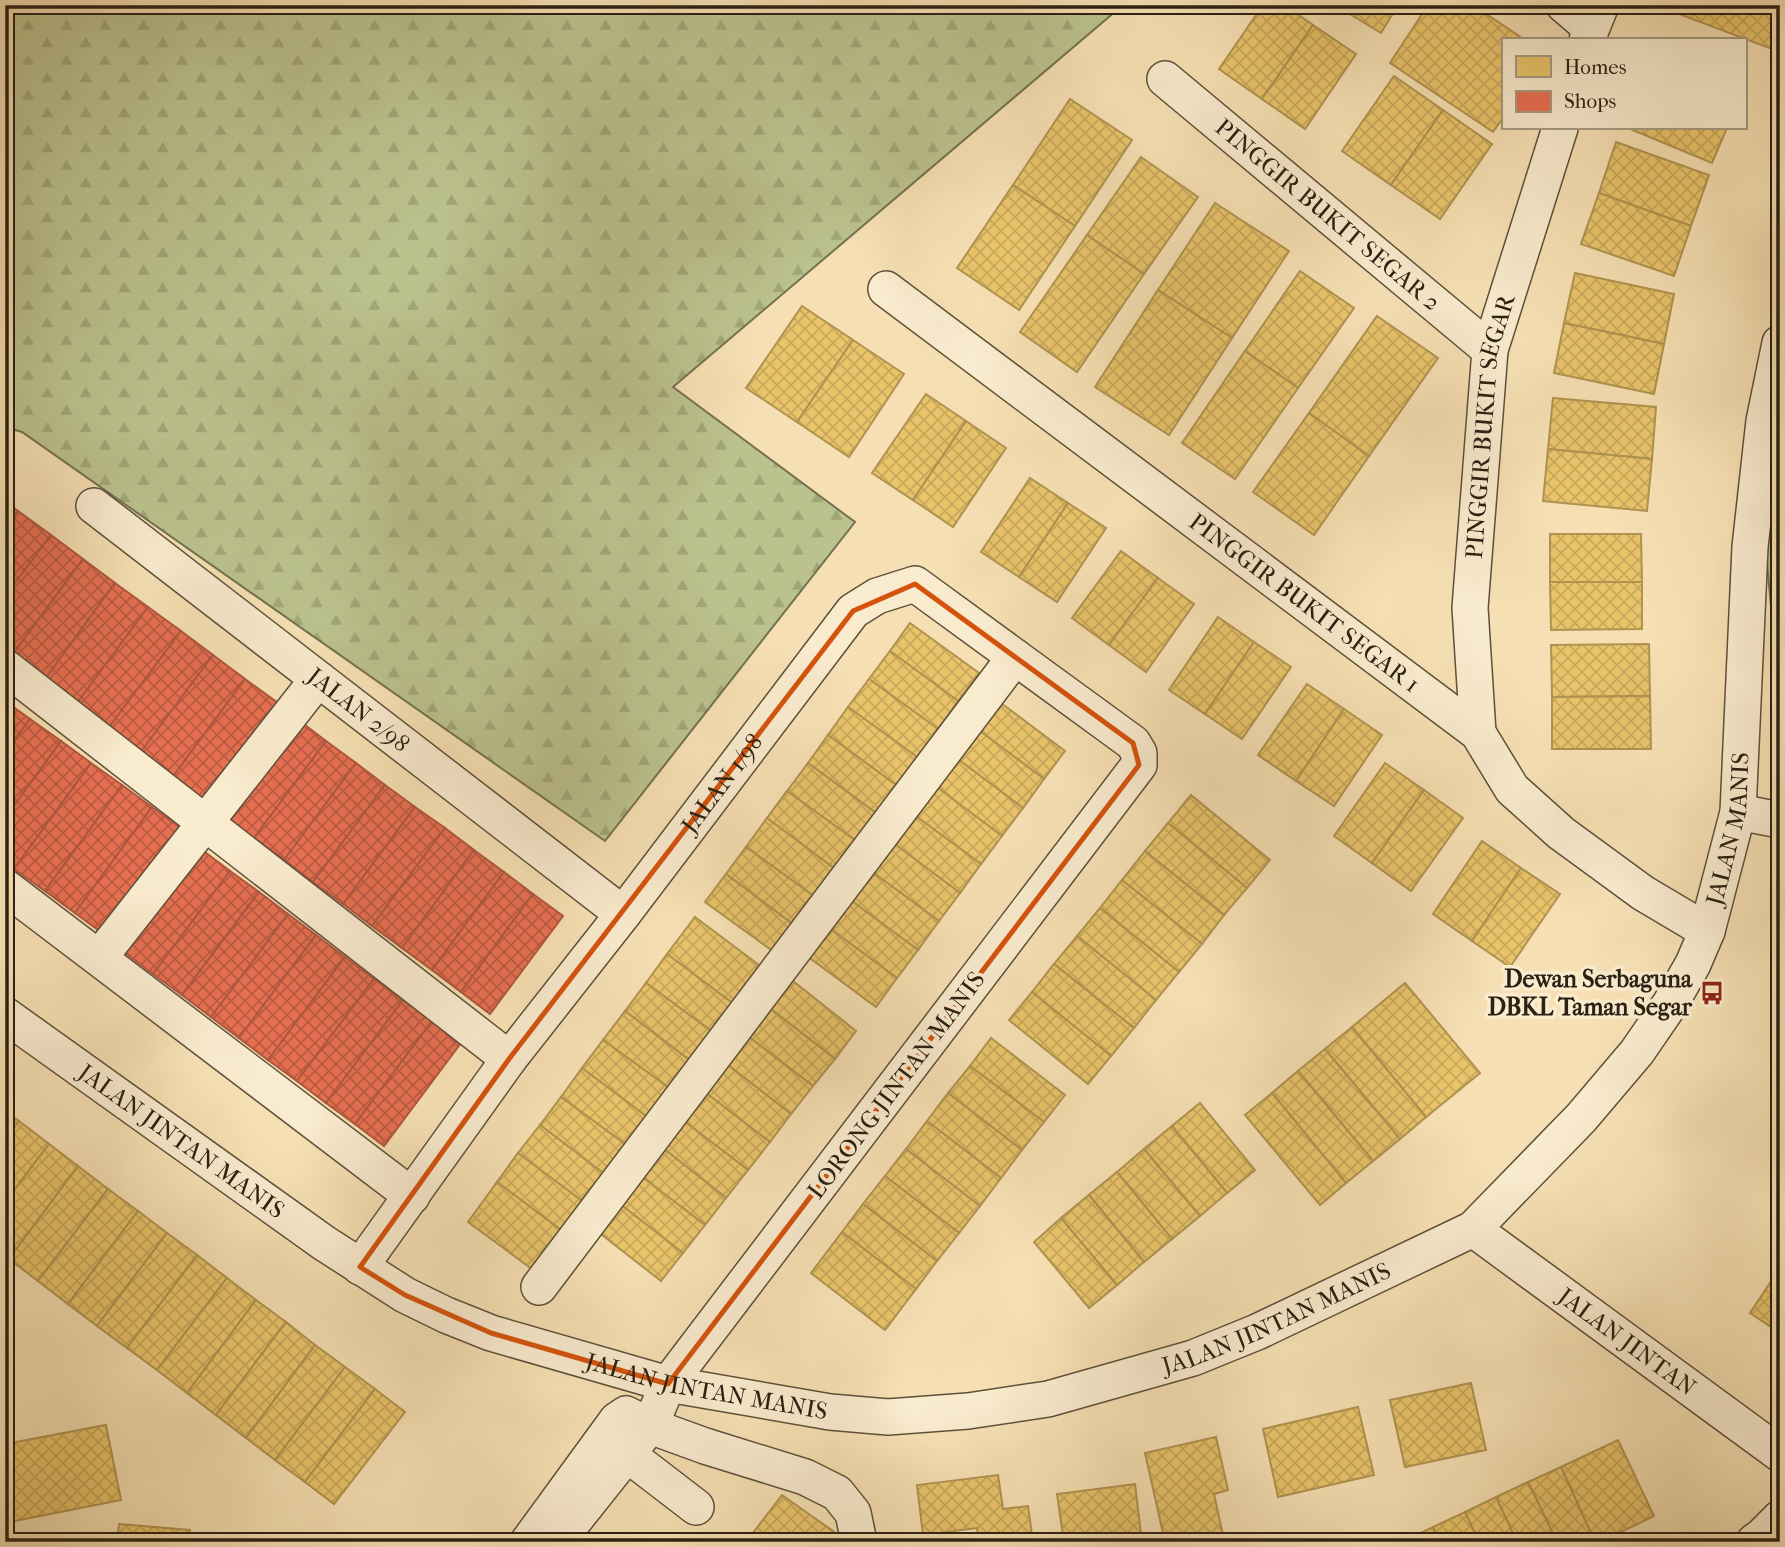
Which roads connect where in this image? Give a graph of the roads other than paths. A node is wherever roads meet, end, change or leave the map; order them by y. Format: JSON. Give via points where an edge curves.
{"nodes":[{"id":1,"x":1564,"y":5,"type":"edge"},
{"id":2,"x":1593,"y":25,"type":"edge"},
{"id":3,"x":1165,"y":79,"type":"dead end"},
{"id":4,"x":1559,"y":130,"type":"edge"},
{"id":5,"x":886,"y":289,"type":"dead end"},
{"id":6,"x":1780,"y":343,"type":"edge"},
{"id":7,"x":1490,"y":350,"type":"junction"},
{"id":8,"x":94,"y":506,"type":"dead end"},
{"id":9,"x":1015,"y":657,"type":"junction"},
{"id":10,"x":5,"y":667,"type":"edge"},
{"id":11,"x":318,"y":679,"type":"junction"},
{"id":12,"x":1478,"y":733,"type":"junction"},
{"id":13,"x":1124,"y":785,"type":"joint"},
{"id":14,"x":1738,"y":812,"type":"junction"},
{"id":15,"x":1780,"y":820,"type":"edge"},
{"id":16,"x":205,"y":823,"type":"junction"},
{"id":17,"x":5,"y":887,"type":"edge"},
{"id":18,"x":623,"y":914,"type":"junction"},
{"id":19,"x":1707,"y":931,"type":"junction"},
{"id":20,"x":99,"y":958,"type":"junction"},
{"id":21,"x":5,"y":1015,"type":"edge"},
{"id":22,"x":509,"y":1059,"type":"junction"},
{"id":23,"x":412,"y":1196,"type":"junction"},
{"id":24,"x":1472,"y":1229,"type":"junction"},
{"id":25,"x":360,"y":1267,"type":"junction"},
{"id":26,"x":538,"y":1287,"type":"dead end"},
{"id":27,"x":668,"y":1384,"type":"junction"},
{"id":28,"x":650,"y":1426,"type":"junction"},
{"id":29,"x":628,"y":1454,"type":"junction"},
{"id":30,"x":1780,"y":1454,"type":"edge"},
{"id":31,"x":696,"y":1507,"type":"dead end"},
{"id":32,"x":1780,"y":1518,"type":"edge"},
{"id":33,"x":528,"y":1542,"type":"edge"},
{"id":34,"x":557,"y":1542,"type":"edge"},
{"id":35,"x":859,"y":1542,"type":"edge"},
{"id":36,"x":1754,"y":1542,"type":"edge"}],
"edges":[{"from":1,"to":2,"type":"street"},
{"from":3,"to":7,"type":"street","name":"PINGGIR BUKIT SEGAR 2"},
{"from":4,"to":7,"type":"street","name":"PINGGIR BUKIT SEGAR"},
{"from":5,"to":12,"type":"street","name":"PINGGIR BUKIT SEGAR 1"},
{"from":6,"to":14,"type":"street","name":"JALAN MANIS","via":[[1764,421],[1750,547]]},
{"from":7,"to":12,"type":"street","name":"PINGGIR BUKIT SEGAR","via":[[1470,608]]},
{"from":8,"to":11,"type":"street","name":"JALAN 2/98"},
{"from":9,"to":13,"type":"street","name":"JALAN 1/98","via":[[1133,743],[1139,765]]},
{"from":9,"to":18,"type":"street","name":"JALAN 1/98","via":[[915,584],[877,596],[853,611]]},
{"from":9,"to":26,"type":"street"},
{"from":10,"to":16,"type":"street"},
{"from":11,"to":16,"type":"street"},
{"from":11,"to":18,"type":"street","name":"JALAN 2/98"},
{"from":12,"to":19,"type":"street","name":"PINGGIR BUKIT SEGAR 1","via":[[1513,789],[1561,834]]},
{"from":13,"to":27,"type":"street","name":"LORONG JINTAN MANIS"},
{"from":14,"to":15,"type":"street"},
{"from":14,"to":19,"type":"street","name":"JALAN MANIS"},
{"from":16,"to":20,"type":"street"},
{"from":16,"to":22,"type":"street"},
{"from":17,"to":20,"type":"street"},
{"from":18,"to":22,"type":"street","name":"JALAN 1/98"},
{"from":19,"to":24,"type":"street","name":"JALAN MANIS","via":[[1670,1004],[1637,1052],[1581,1118]]},
{"from":20,"to":23,"type":"street"},
{"from":21,"to":25,"type":"street","name":"JALAN JINTAN MANIS"},
{"from":22,"to":23,"type":"street","name":"JALAN 1/98"},
{"from":23,"to":25,"type":"street","name":"JALAN 1/98"},
{"from":24,"to":27,"type":"street","name":"JALAN JINTAN MANIS","via":[[1193,1358],[1048,1399],[888,1417],[830,1412]]},
{"from":24,"to":30,"type":"street","name":"JALAN JINTAN"},
{"from":25,"to":27,"type":"street","name":"JALAN JINTAN MANIS","via":[[405,1296],[491,1333]]},
{"from":27,"to":28,"type":"street","name":"LORONG JINTAN MANIS"},
{"from":28,"to":29,"type":"street","name":"LORONG JINTAN MANIS"},
{"from":28,"to":33,"type":"street","via":[[626,1414],[617,1420]]},
{"from":28,"to":35,"type":"street","via":[[805,1477],[837,1493],[853,1514]]},
{"from":29,"to":31,"type":"street"},
{"from":29,"to":34,"type":"street","name":"LORONG JINTAN MANIS"},
{"from":32,"to":36,"type":"street"}]}
